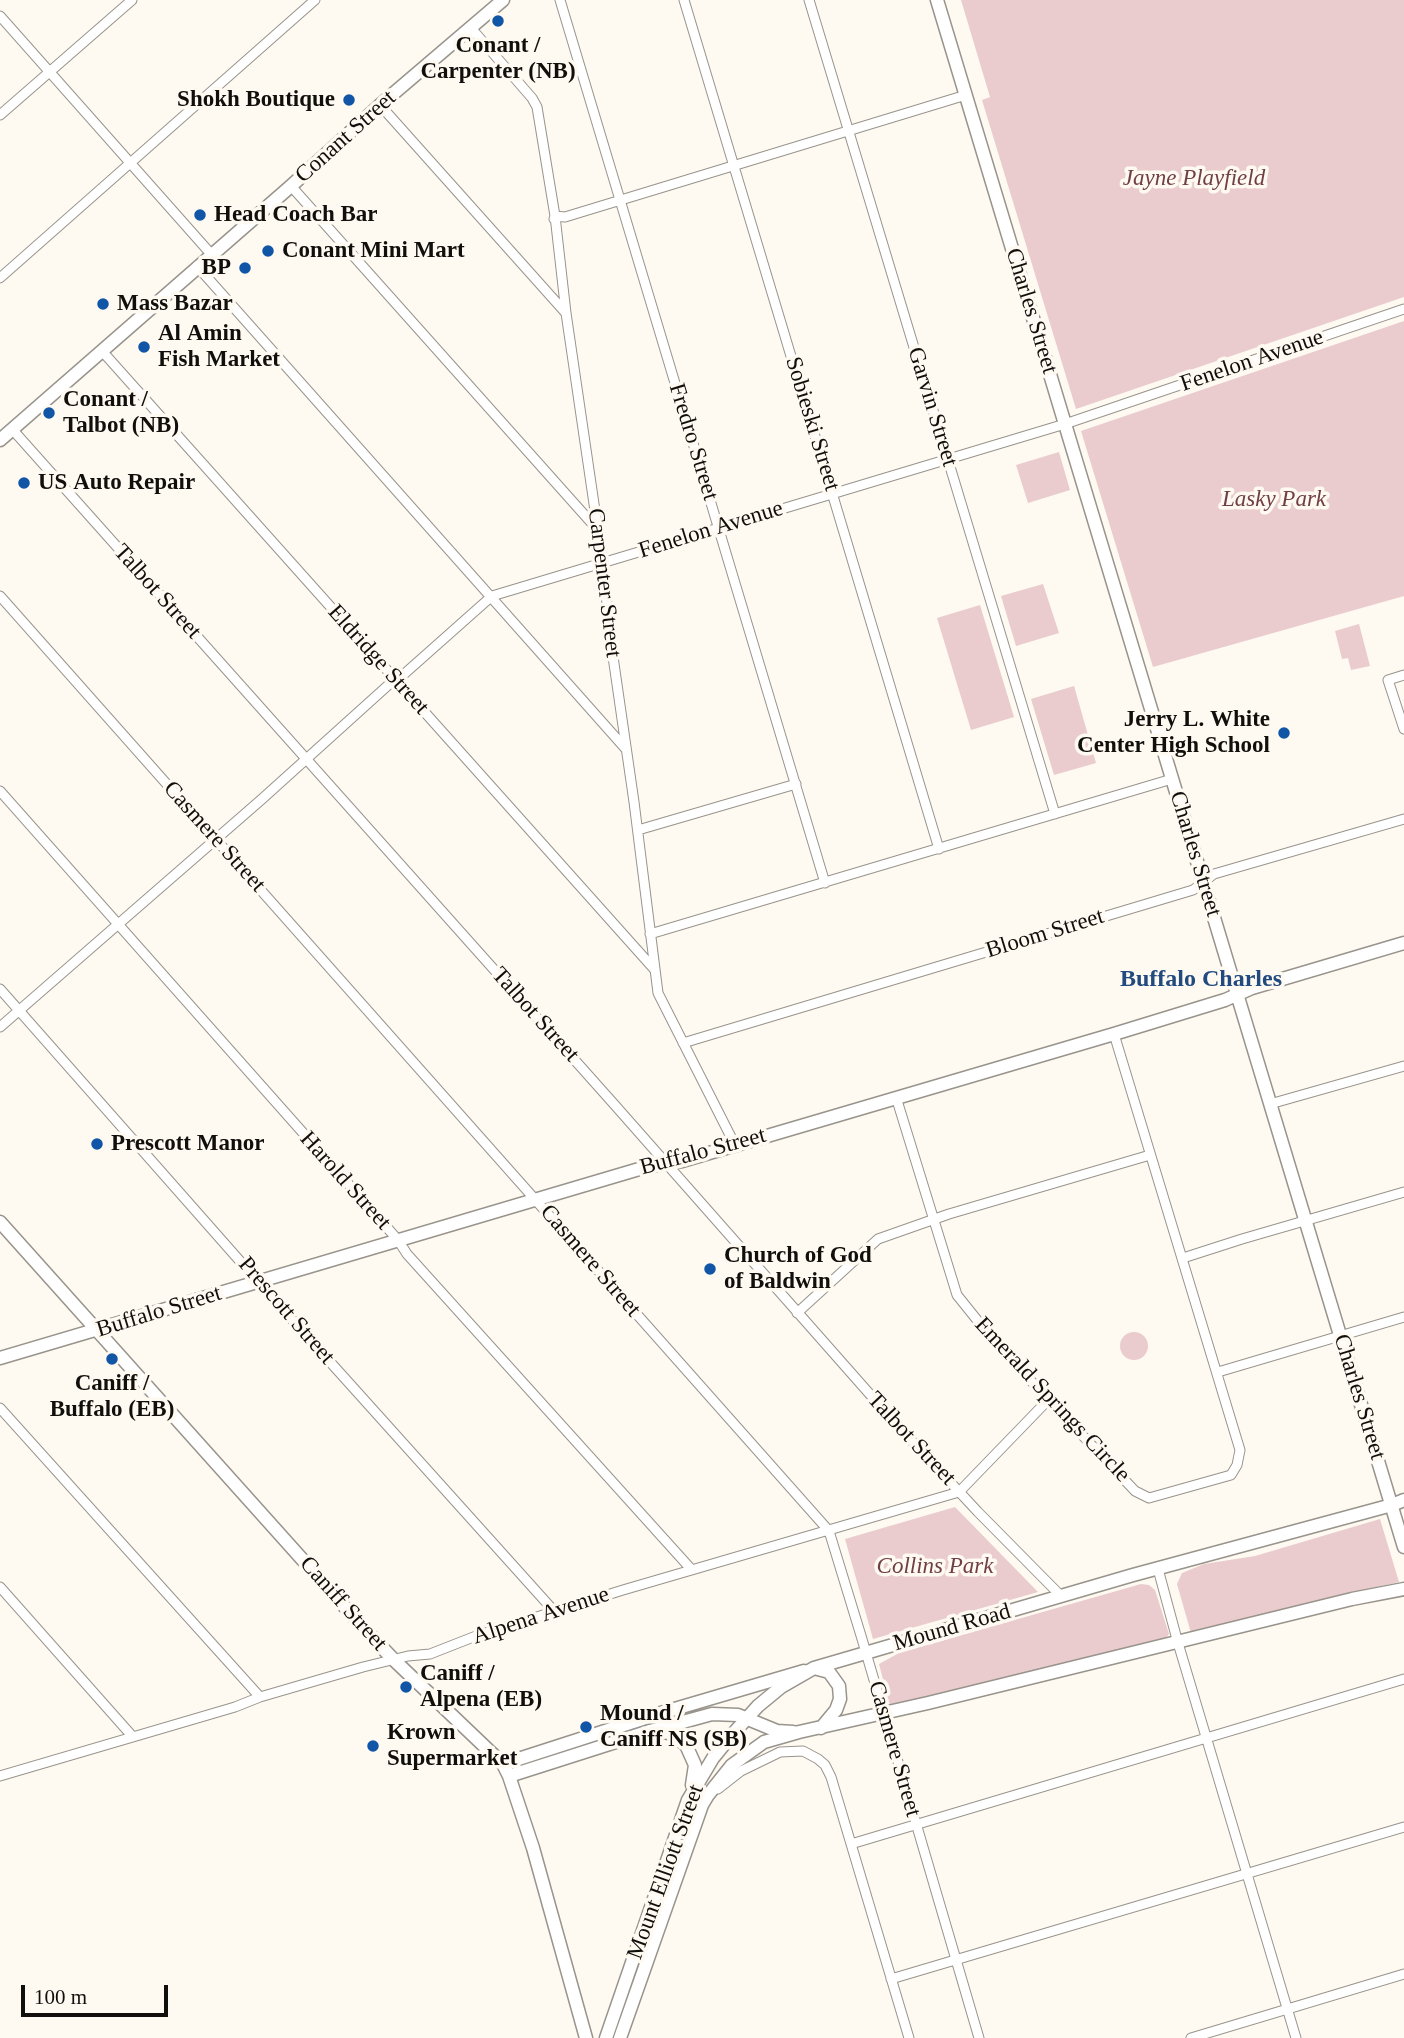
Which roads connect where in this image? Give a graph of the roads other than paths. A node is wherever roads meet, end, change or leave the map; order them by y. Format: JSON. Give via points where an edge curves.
{"nodes":[{"id":1,"x":132,"y":0,"type":"edge"},
{"id":2,"x":314,"y":0,"type":"edge"},
{"id":3,"x":502,"y":0,"type":"edge"},
{"id":4,"x":560,"y":0,"type":"edge"},
{"id":5,"x":684,"y":0,"type":"edge"},
{"id":6,"x":809,"y":0,"type":"edge"},
{"id":7,"x":937,"y":0,"type":"edge"},
{"id":8,"x":0,"y":16,"type":"edge"},
{"id":9,"x":471,"y":28,"type":"junction"},
{"id":10,"x":49,"y":72,"type":"junction"},
{"id":11,"x":966,"y":95,"type":"junction"},
{"id":12,"x":380,"y":105,"type":"junction"},
{"id":13,"x":0,"y":115,"type":"edge"},
{"id":14,"x":849,"y":131,"type":"junction"},
{"id":15,"x":130,"y":163,"type":"junction"},
{"id":16,"x":734,"y":166,"type":"junction"},
{"id":17,"x":291,"y":186,"type":"junction"},
{"id":18,"x":620,"y":200,"type":"junction"},
{"id":19,"x":555,"y":216,"type":"junction"},
{"id":20,"x":211,"y":254,"type":"junction"},
{"id":21,"x":197,"y":266,"type":"junction"},
{"id":22,"x":0,"y":278,"type":"edge"},
{"id":23,"x":1404,"y":309,"type":"edge"},
{"id":24,"x":566,"y":313,"type":"junction"},
{"id":25,"x":102,"y":351,"type":"junction"},
{"id":26,"x":1065,"y":424,"type":"junction"},
{"id":27,"x":12,"y":429,"type":"junction"},
{"id":28,"x":0,"y":440,"type":"edge"},
{"id":29,"x":948,"y":460,"type":"junction"},
{"id":30,"x":834,"y":494,"type":"junction"},
{"id":31,"x":719,"y":528,"type":"junction"},
{"id":32,"x":597,"y":529,"type":"junction"},
{"id":33,"x":602,"y":563,"type":"junction"},
{"id":34,"x":0,"y":596,"type":"edge"},
{"id":35,"x":492,"y":596,"type":"junction"},
{"id":36,"x":1404,"y":675,"type":"edge"},
{"id":37,"x":395,"y":679,"type":"junction"},
{"id":38,"x":1404,"y":729,"type":"edge"},
{"id":39,"x":626,"y":750,"type":"junction"},
{"id":40,"x":307,"y":760,"type":"junction"},
{"id":41,"x":1172,"y":779,"type":"junction"},
{"id":42,"x":796,"y":784,"type":"junction"},
{"id":43,"x":0,"y":792,"type":"edge"},
{"id":44,"x":1055,"y":814,"type":"junction"},
{"id":45,"x":1404,"y":820,"type":"edge"},
{"id":46,"x":638,"y":830,"type":"junction"},
{"id":47,"x":216,"y":840,"type":"junction"},
{"id":48,"x":939,"y":849,"type":"junction"},
{"id":49,"x":1203,"y":881,"type":"junction"},
{"id":50,"x":825,"y":883,"type":"junction"},
{"id":51,"x":119,"y":926,"type":"junction"},
{"id":52,"x":650,"y":934,"type":"junction"},
{"id":53,"x":1404,"y":943,"type":"edge"},
{"id":54,"x":655,"y":970,"type":"junction"},
{"id":55,"x":0,"y":989,"type":"edge"},
{"id":56,"x":1237,"y":995,"type":"junction"},
{"id":57,"x":19,"y":1010,"type":"junction"},
{"id":58,"x":0,"y":1027,"type":"edge"},
{"id":59,"x":1114,"y":1034,"type":"junction"},
{"id":60,"x":683,"y":1043,"type":"junction"},
{"id":61,"x":1404,"y":1066,"type":"edge"},
{"id":62,"x":896,"y":1097,"type":"junction"},
{"id":63,"x":1270,"y":1104,"type":"junction"},
{"id":64,"x":735,"y":1145,"type":"junction"},
{"id":65,"x":1150,"y":1154,"type":"junction"},
{"id":66,"x":665,"y":1164,"type":"junction"},
{"id":67,"x":1404,"y":1192,"type":"edge"},
{"id":68,"x":536,"y":1199,"type":"junction"},
{"id":69,"x":934,"y":1220,"type":"junction"},
{"id":70,"x":1306,"y":1221,"type":"junction"},
{"id":71,"x":0,"y":1222,"type":"edge"},
{"id":72,"x":398,"y":1240,"type":"junction"},
{"id":73,"x":1184,"y":1258,"type":"junction"},
{"id":74,"x":259,"y":1281,"type":"junction"},
{"id":75,"x":797,"y":1313,"type":"junction"},
{"id":76,"x":1404,"y":1317,"type":"edge"},
{"id":77,"x":97,"y":1331,"type":"junction"},
{"id":78,"x":1341,"y":1336,"type":"junction"},
{"id":79,"x":0,"y":1358,"type":"edge"},
{"id":80,"x":1218,"y":1373,"type":"junction"},
{"id":81,"x":1049,"y":1399,"type":"junction"},
{"id":82,"x":0,"y":1408,"type":"edge"},
{"id":83,"x":959,"y":1492,"type":"junction"},
{"id":84,"x":1398,"y":1503,"type":"edge"},
{"id":85,"x":828,"y":1531,"type":"junction"},
{"id":86,"x":1404,"y":1547,"type":"edge"},
{"id":87,"x":691,"y":1569,"type":"junction"},
{"id":88,"x":1158,"y":1569,"type":"junction"},
{"id":89,"x":0,"y":1587,"type":"edge"},
{"id":90,"x":1404,"y":1589,"type":"edge"},
{"id":91,"x":1061,"y":1596,"type":"junction"},
{"id":92,"x":554,"y":1611,"type":"junction"},
{"id":93,"x":1178,"y":1643,"type":"junction"},
{"id":94,"x":866,"y":1653,"type":"junction"},
{"id":95,"x":394,"y":1660,"type":"junction"},
{"id":96,"x":814,"y":1668,"type":"junction"},
{"id":97,"x":1404,"y":1679,"type":"edge"},
{"id":98,"x":260,"y":1697,"type":"junction"},
{"id":99,"x":883,"y":1714,"type":"junction"},
{"id":100,"x":748,"y":1718,"type":"junction"},
{"id":101,"x":821,"y":1728,"type":"junction"},
{"id":102,"x":650,"y":1731,"type":"junction"},
{"id":103,"x":799,"y":1732,"type":"junction"},
{"id":104,"x":133,"y":1737,"type":"junction"},
{"id":105,"x":1208,"y":1737,"type":"junction"},
{"id":106,"x":503,"y":1764,"type":"junction"},
{"id":107,"x":2,"y":1772,"type":"edge"},
{"id":108,"x":509,"y":1776,"type":"junction"},
{"id":109,"x":688,"y":1800,"type":"junction"},
{"id":110,"x":702,"y":1805,"type":"junction"},
{"id":111,"x":916,"y":1824,"type":"junction"},
{"id":112,"x":1404,"y":1827,"type":"edge"},
{"id":113,"x":851,"y":1844,"type":"junction"},
{"id":114,"x":1248,"y":1873,"type":"junction"},
{"id":115,"x":956,"y":1960,"type":"junction"},
{"id":116,"x":1404,"y":1974,"type":"edge"},
{"id":117,"x":891,"y":1979,"type":"junction"},
{"id":118,"x":624,"y":2007,"type":"junction"},
{"id":119,"x":1287,"y":2009,"type":"junction"},
{"id":120,"x":586,"y":2038,"type":"edge"},
{"id":121,"x":607,"y":2038,"type":"edge"},
{"id":122,"x":620,"y":2038,"type":"edge"},
{"id":123,"x":909,"y":2038,"type":"edge"},
{"id":124,"x":979,"y":2038,"type":"edge"},
{"id":125,"x":1191,"y":2038,"type":"edge"},
{"id":126,"x":1296,"y":2038,"type":"edge"}],
"edges":[{"from":1,"to":10,"type":"street"},
{"from":2,"to":15,"type":"street"},
{"from":3,"to":9,"type":"street","name":"Conant Street"},
{"from":4,"to":18,"type":"street","name":"Fredro Street"},
{"from":5,"to":16,"type":"street","name":"Sobieski Street"},
{"from":6,"to":14,"type":"street","name":"Garvin Street"},
{"from":7,"to":11,"type":"street","name":"Charles Street"},
{"from":8,"to":10,"type":"street"},
{"from":9,"to":12,"type":"street","name":"Conant Street"},
{"from":9,"to":19,"type":"street","name":"Carpenter Street","via":[[535,103]]},
{"from":10,"to":13,"type":"street"},
{"from":10,"to":15,"type":"street"},
{"from":11,"to":14,"type":"street"},
{"from":11,"to":26,"type":"street","name":"Charles Street"},
{"from":12,"to":17,"type":"street","name":"Conant Street"},
{"from":12,"to":24,"type":"street"},
{"from":14,"to":16,"type":"street"},
{"from":14,"to":29,"type":"street","name":"Garvin Street"},
{"from":15,"to":20,"type":"street"},
{"from":15,"to":22,"type":"street"},
{"from":16,"to":18,"type":"street"},
{"from":16,"to":30,"type":"street","name":"Sobieski Street"},
{"from":17,"to":20,"type":"street","name":"Conant Street"},
{"from":17,"to":32,"type":"street"},
{"from":18,"to":19,"type":"street"},
{"from":18,"to":31,"type":"street","name":"Fredro Street"},
{"from":19,"to":24,"type":"street","name":"Carpenter Street"},
{"from":20,"to":21,"type":"street","name":"Conant Street"},
{"from":21,"to":25,"type":"street","name":"Conant Street"},
{"from":21,"to":35,"type":"street"},
{"from":23,"to":26,"type":"street","name":"Fenelon Avenue"},
{"from":24,"to":32,"type":"street","name":"Carpenter Street"},
{"from":25,"to":27,"type":"street","name":"Conant Street"},
{"from":25,"to":37,"type":"street","name":"Eldridge Street"},
{"from":26,"to":29,"type":"street","name":"Fenelon Avenue"},
{"from":26,"to":41,"type":"street","name":"Charles Street"},
{"from":27,"to":28,"type":"street","name":"Conant Street"},
{"from":27,"to":40,"type":"street","name":"Talbot Street"},
{"from":29,"to":30,"type":"street","name":"Fenelon Avenue"},
{"from":29,"to":44,"type":"street","name":"Garvin Street"},
{"from":30,"to":31,"type":"street","name":"Fenelon Avenue"},
{"from":30,"to":48,"type":"street","name":"Sobieski Street"},
{"from":31,"to":33,"type":"street","name":"Fenelon Avenue"},
{"from":31,"to":42,"type":"street","name":"Fredro Street"},
{"from":32,"to":33,"type":"street","name":"Carpenter Street"},
{"from":33,"to":35,"type":"street","name":"Fenelon Avenue"},
{"from":33,"to":39,"type":"street","name":"Carpenter Street"},
{"from":34,"to":47,"type":"street","name":"Casmere Street"},
{"from":35,"to":37,"type":"street","name":"Fenelon Avenue"},
{"from":35,"to":39,"type":"street"},
{"from":36,"to":38,"type":"street","via":[[1388,680]]},
{"from":37,"to":40,"type":"street","name":"Fenelon Avenue"},
{"from":37,"to":54,"type":"street","name":"Eldridge Street"},
{"from":39,"to":46,"type":"street","name":"Carpenter Street"},
{"from":40,"to":47,"type":"street","name":"Fenelon Avenue"},
{"from":40,"to":66,"type":"street","name":"Talbot Street"},
{"from":41,"to":44,"type":"street"},
{"from":41,"to":49,"type":"street","name":"Charles Street"},
{"from":42,"to":46,"type":"street"},
{"from":42,"to":50,"type":"street","name":"Fredro Street"},
{"from":43,"to":51,"type":"street","name":"Harold Street"},
{"from":44,"to":48,"type":"street"},
{"from":45,"to":49,"type":"street","name":"Bloom Street","via":[[1214,874]]},
{"from":46,"to":52,"type":"street","name":"Carpenter Street"},
{"from":47,"to":51,"type":"street","name":"Fenelon Avenue"},
{"from":47,"to":68,"type":"street","name":"Casmere Street"},
{"from":48,"to":50,"type":"street"},
{"from":49,"to":56,"type":"street","name":"Charles Street"},
{"from":49,"to":60,"type":"street","name":"Bloom Street","via":[[1193,890]]},
{"from":50,"to":52,"type":"street"},
{"from":51,"to":57,"type":"street","name":"Fenelon Avenue"},
{"from":51,"to":72,"type":"street","name":"Harold Street"},
{"from":52,"to":54,"type":"street","name":"Carpenter Street"},
{"from":53,"to":56,"type":"street","name":"Buffalo Street"},
{"from":54,"to":60,"type":"street","name":"Carpenter Street","via":[[657,993]]},
{"from":55,"to":57,"type":"street","name":"Prescott Street"},
{"from":56,"to":59,"type":"street","name":"Buffalo Street"},
{"from":56,"to":63,"type":"street","name":"Charles Street"},
{"from":57,"to":58,"type":"street","name":"Fenelon Avenue"},
{"from":57,"to":74,"type":"street","name":"Prescott Street"},
{"from":59,"to":62,"type":"street","name":"Buffalo Street"},
{"from":59,"to":65,"type":"street","name":"Emerald Springs Circle"},
{"from":60,"to":64,"type":"street","name":"Carpenter Street"},
{"from":61,"to":63,"type":"street"},
{"from":62,"to":64,"type":"street","name":"Buffalo Street"},
{"from":62,"to":69,"type":"street","name":"Emerald Springs Circle"},
{"from":63,"to":70,"type":"street","name":"Charles Street"},
{"from":64,"to":66,"type":"street","name":"Buffalo Street"},
{"from":65,"to":69,"type":"street"},
{"from":65,"to":73,"type":"street","name":"Emerald Springs Circle"},
{"from":66,"to":68,"type":"street","name":"Buffalo Street"},
{"from":66,"to":75,"type":"street","name":"Talbot Street"},
{"from":67,"to":70,"type":"street"},
{"from":68,"to":72,"type":"street","name":"Buffalo Street"},
{"from":68,"to":85,"type":"street","name":"Casmere Street"},
{"from":69,"to":75,"type":"street","via":[[878,1240]]},
{"from":69,"to":81,"type":"street","name":"Emerald Springs Circle","via":[[957,1294]]},
{"from":70,"to":73,"type":"street"},
{"from":70,"to":78,"type":"street","name":"Charles Street"},
{"from":71,"to":77,"type":"street","name":"Caniff Street"},
{"from":72,"to":74,"type":"street","name":"Buffalo Street"},
{"from":72,"to":87,"type":"street","name":"Harold Street"},
{"from":73,"to":80,"type":"street","name":"Emerald Springs Circle"},
{"from":74,"to":77,"type":"street","name":"Buffalo Street"},
{"from":74,"to":92,"type":"street","name":"Prescott Street"},
{"from":75,"to":83,"type":"street","name":"Talbot Street"},
{"from":76,"to":78,"type":"street"},
{"from":77,"to":79,"type":"street","name":"Buffalo Street"},
{"from":77,"to":95,"type":"street","name":"Caniff Street"},
{"from":78,"to":80,"type":"street"},
{"from":78,"to":84,"type":"street","name":"Charles Street"},
{"from":80,"to":81,"type":"street","name":"Emerald Springs Circle","via":[[1240,1451],[1237,1465],[1231,1475],[1149,1498],[1135,1491]]},
{"from":81,"to":83,"type":"street","name":"Alpena Avenue"},
{"from":82,"to":98,"type":"street"},
{"from":83,"to":85,"type":"street","name":"Alpena Avenue"},
{"from":83,"to":91,"type":"street","name":"Talbot Street"},
{"from":84,"to":86,"type":"street","name":"Charles Street"},
{"from":84,"to":88,"type":"street","name":"Mound Road"},
{"from":85,"to":87,"type":"street","name":"Alpena Avenue"},
{"from":85,"to":94,"type":"street","name":"Casmere Street"},
{"from":87,"to":92,"type":"street","name":"Alpena Avenue"},
{"from":88,"to":91,"type":"street","name":"Mound Road"},
{"from":88,"to":93,"type":"street"},
{"from":89,"to":104,"type":"street"},
{"from":90,"to":93,"type":"street"},
{"from":91,"to":94,"type":"street","name":"Mound Road"},
{"from":92,"to":95,"type":"street","name":"Alpena Avenue","via":[[430,1654]]},
{"from":93,"to":99,"type":"street"},
{"from":93,"to":105,"type":"street"},
{"from":94,"to":96,"type":"street","name":"Mound Road"},
{"from":94,"to":99,"type":"street","name":"Casmere Street"},
{"from":95,"to":98,"type":"street","name":"Alpena Avenue"},
{"from":95,"to":106,"type":"street","name":"Caniff Street"},
{"from":96,"to":100,"type":"street","name":"Mount Elliott Street","via":[[781,1687]]},
{"from":96,"to":101,"type":"street","via":[[829,1672],[839,1686],[836,1710]]},
{"from":96,"to":106,"type":"street","name":"Mound Road"},
{"from":97,"to":105,"type":"street"},
{"from":98,"to":104,"type":"street","name":"Alpena Avenue"},
{"from":99,"to":101,"type":"street"},
{"from":99,"to":111,"type":"street","name":"Casmere Street"},
{"from":100,"to":102,"type":"street","via":[[712,1714]]},
{"from":100,"to":103,"type":"street","via":[[777,1731]]},
{"from":100,"to":109,"type":"street","name":"Mount Elliott Street","via":[[713,1758]]},
{"from":101,"to":103,"type":"street"},
{"from":102,"to":108,"type":"street"},
{"from":102,"to":109,"type":"street","via":[[672,1734],[690,1750],[695,1765]]},
{"from":103,"to":110,"type":"street","name":"Mount Elliott Street","via":[[764,1742],[732,1765]]},
{"from":104,"to":107,"type":"street","name":"Alpena Avenue"},
{"from":105,"to":111,"type":"street"},
{"from":105,"to":114,"type":"street"},
{"from":106,"to":108,"type":"street","name":"Caniff Street"},
{"from":108,"to":120,"type":"street","name":"Caniff Street"},
{"from":109,"to":118,"type":"street","name":"Mount Elliott Street"},
{"from":110,"to":113,"type":"street","via":[[757,1762],[780,1752],[803,1751],[830,1773]]},
{"from":110,"to":118,"type":"street","name":"Mount Elliott Street"},
{"from":111,"to":113,"type":"street"},
{"from":111,"to":115,"type":"street","name":"Casmere Street"},
{"from":112,"to":114,"type":"street"},
{"from":113,"to":117,"type":"street"},
{"from":114,"to":115,"type":"street"},
{"from":114,"to":119,"type":"street"},
{"from":115,"to":117,"type":"street"},
{"from":115,"to":124,"type":"street","name":"Casmere Street"},
{"from":116,"to":119,"type":"street"},
{"from":117,"to":123,"type":"street"},
{"from":118,"to":121,"type":"street","name":"Mount Elliott Street"},
{"from":118,"to":122,"type":"street","name":"Mount Elliott Street"},
{"from":119,"to":125,"type":"street"},
{"from":119,"to":126,"type":"street"}]}
